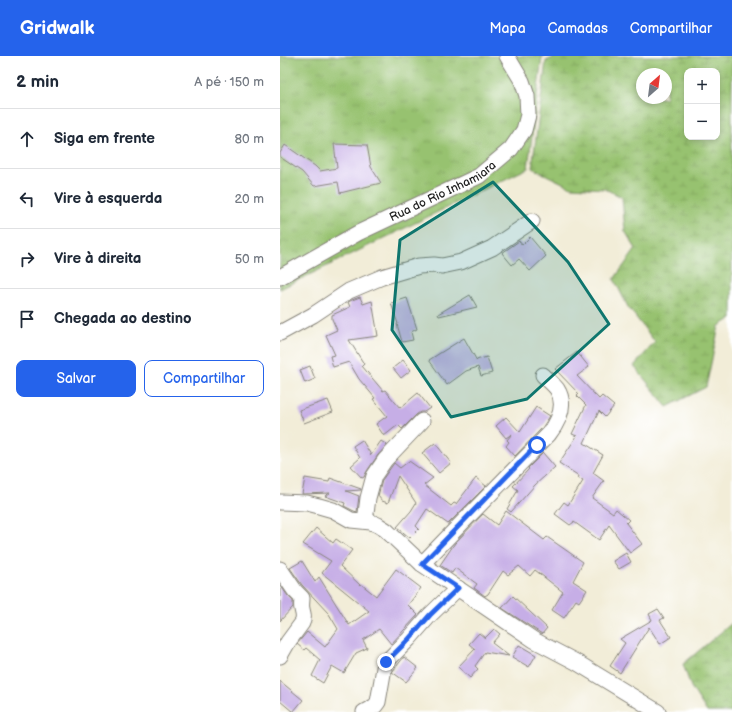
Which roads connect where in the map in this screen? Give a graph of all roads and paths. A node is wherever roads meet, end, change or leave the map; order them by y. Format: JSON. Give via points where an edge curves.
{"nodes":[{"id":1,"x":507,"y":56,"type":"edge"},
{"id":2,"x":532,"y":221,"type":"dead end"},
{"id":3,"x":280,"y":278,"type":"edge"},
{"id":4,"x":280,"y":333,"type":"edge"},
{"id":5,"x":543,"y":375,"type":"dead end"},
{"id":6,"x":422,"y":420,"type":"dead end"},
{"id":7,"x":280,"y":502,"type":"edge"},
{"id":8,"x":365,"y":521,"type":"junction"},
{"id":9,"x":422,"y":564,"type":"junction"},
{"id":10,"x":280,"y":569,"type":"edge"},
{"id":11,"x":458,"y":588,"type":"junction"},
{"id":12,"x":280,"y":656,"type":"edge"},
{"id":13,"x":364,"y":712,"type":"edge"},
{"id":14,"x":658,"y":712,"type":"edge"}],
"edges":[{"from":1,"to":3,"type":"street","name":"Rua do Rio Inhamiara","via":[[522,81],[527,96],[528,115],[524,130],[511,149],[479,176],[358,233]]},
{"from":2,"to":4,"type":"street","via":[[492,248],[461,262],[442,266],[419,266],[382,277],[349,291]]},
{"from":5,"to":9,"type":"street","via":[[557,390],[561,399],[562,410],[555,426]]},
{"from":6,"to":8,"type":"street","via":[[385,460],[374,476]]},
{"from":7,"to":8,"type":"street","via":[[307,503],[333,510],[351,520]]},
{"from":8,"to":9,"type":"street","via":[[386,530]]},
{"from":9,"to":11,"type":"street"},
{"from":10,"to":12,"type":"street","via":[[302,598],[304,616]]},
{"from":11,"to":13,"type":"street","via":[[386,662],[378,702]]},
{"from":11,"to":14,"type":"street","via":[[534,640],[618,686]]}]}
